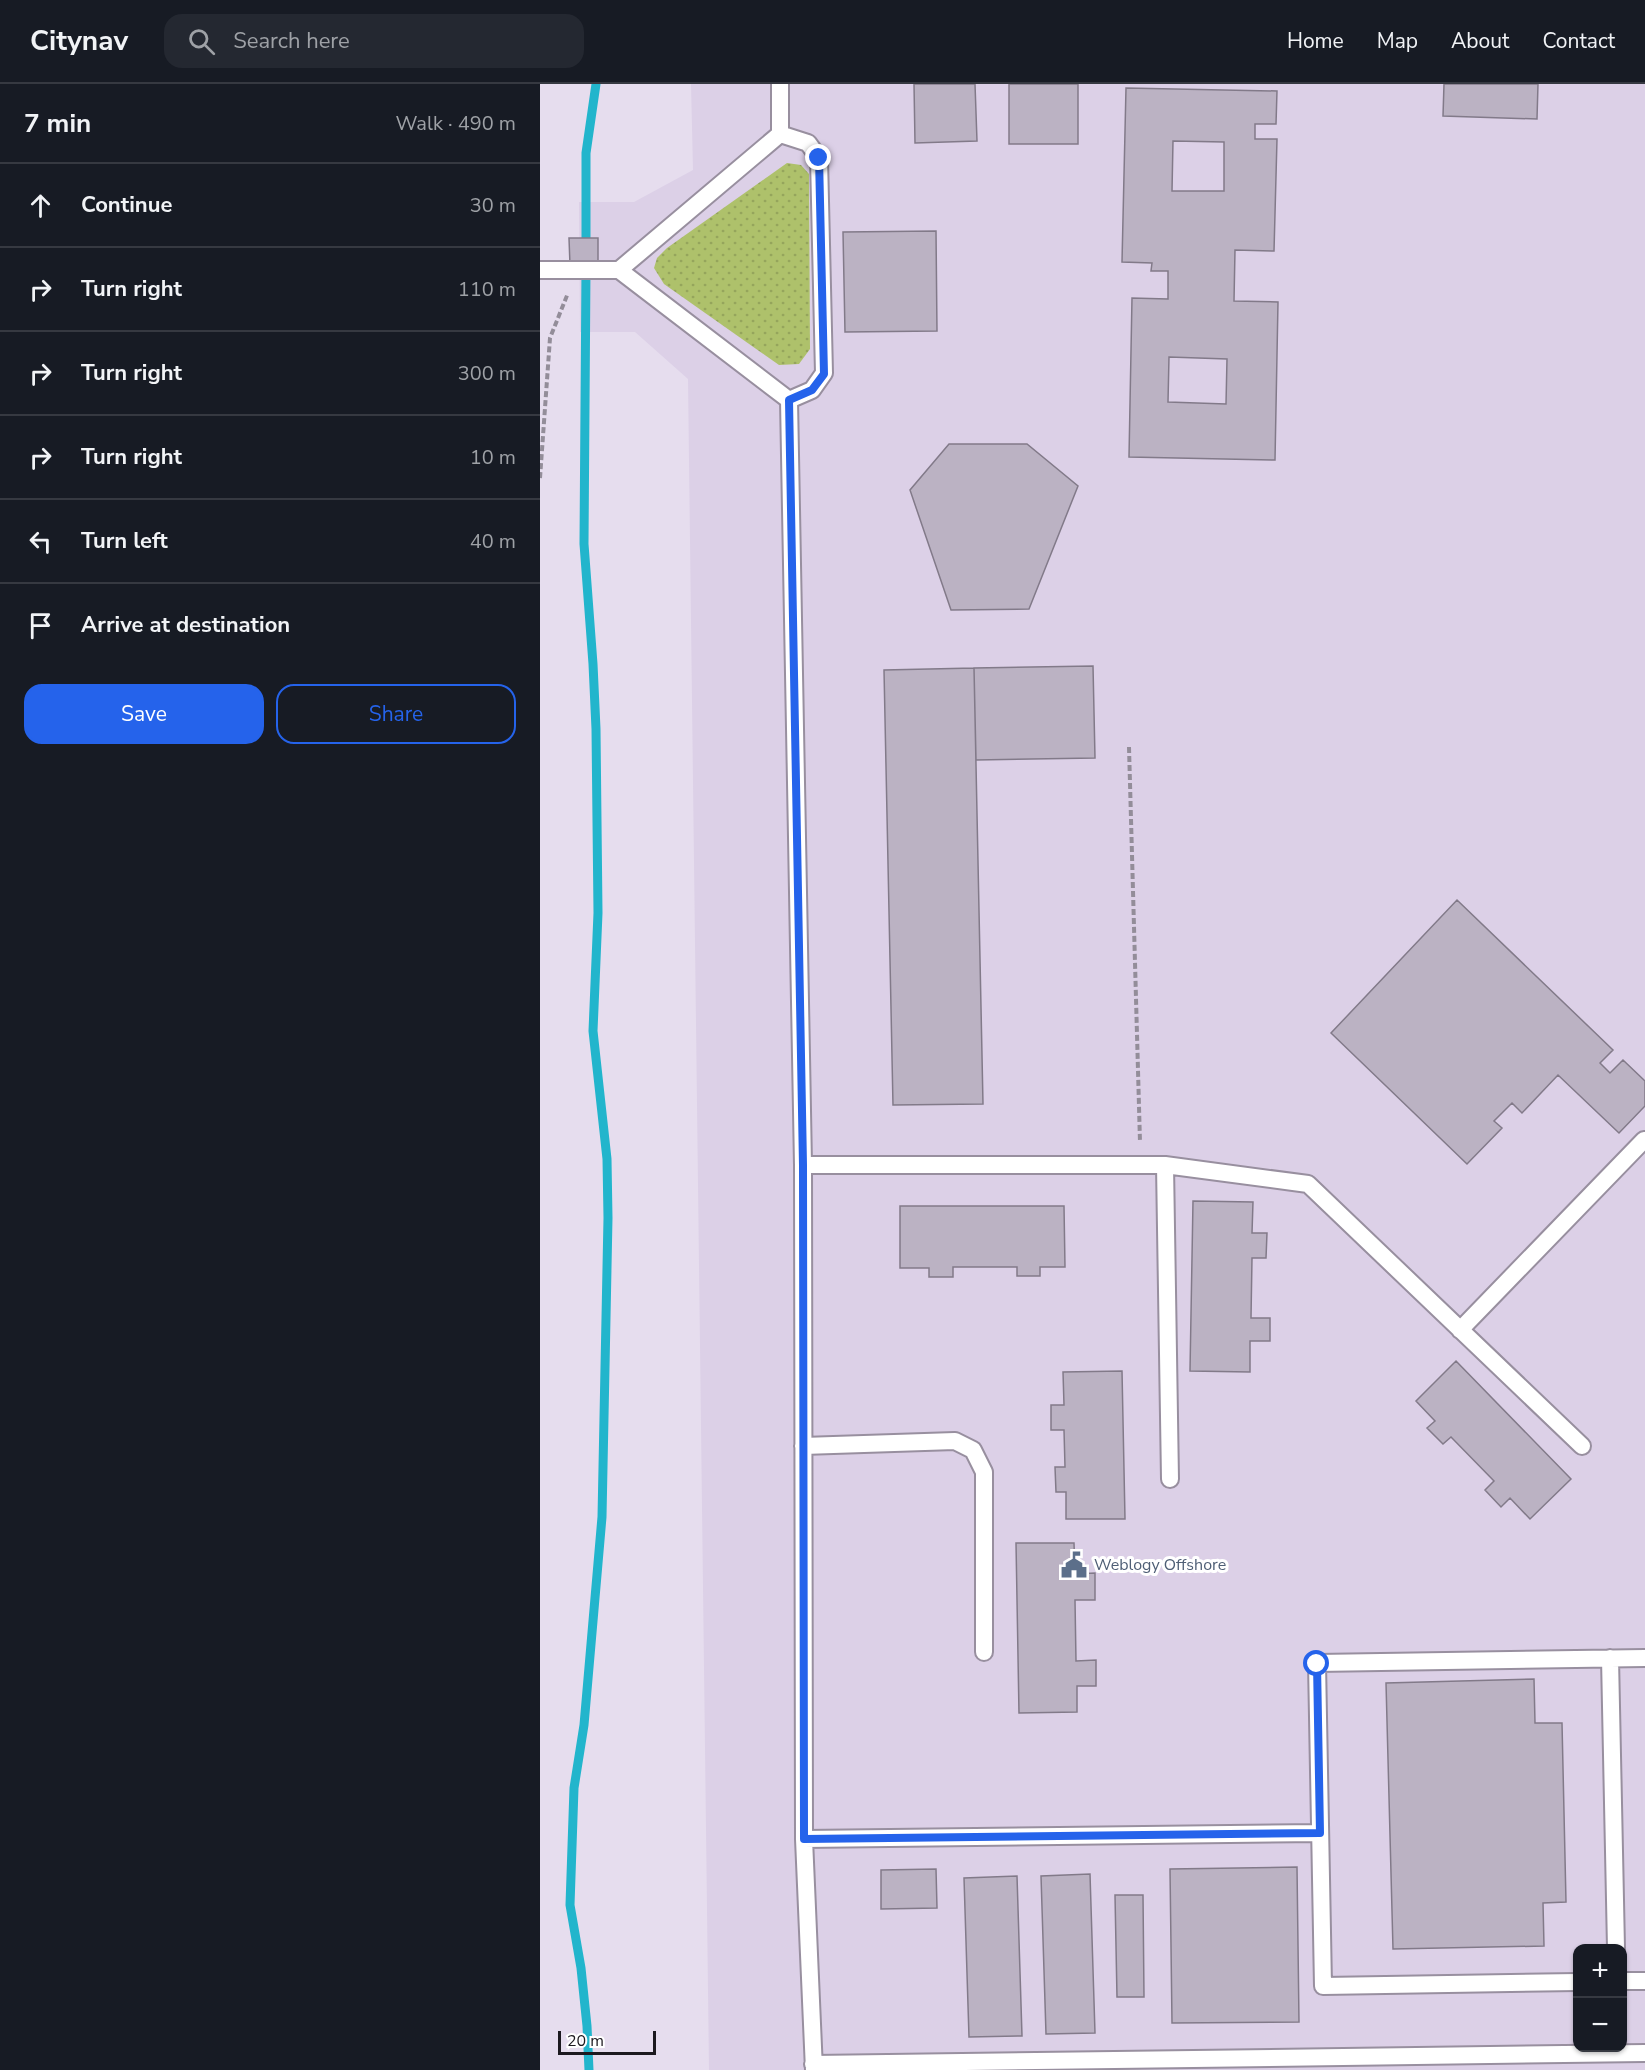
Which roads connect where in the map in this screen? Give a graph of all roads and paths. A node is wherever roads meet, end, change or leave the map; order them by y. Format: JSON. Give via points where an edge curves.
{"nodes":[{"id":1,"x":780,"y":84,"type":"edge"},
{"id":2,"x":780,"y":134,"type":"junction"},
{"id":3,"x":579,"y":269,"type":"junction"},
{"id":4,"x":540,"y":270,"type":"edge"},
{"id":5,"x":620,"y":270,"type":"junction"},
{"id":6,"x":789,"y":400,"type":"junction"},
{"id":7,"x":540,"y":478,"type":"edge"},
{"id":8,"x":1129,"y":747,"type":"dead end"},
{"id":9,"x":1644,"y":1140,"type":"edge"},
{"id":10,"x":803,"y":1165,"type":"junction"},
{"id":11,"x":1141,"y":1166,"type":"junction"},
{"id":12,"x":1165,"y":1166,"type":"junction"},
{"id":13,"x":1460,"y":1330,"type":"junction"},
{"id":14,"x":803,"y":1446,"type":"junction"},
{"id":15,"x":1582,"y":1446,"type":"dead end"},
{"id":16,"x":1170,"y":1479,"type":"dead end"},
{"id":17,"x":984,"y":1652,"type":"dead end"},
{"id":18,"x":1610,"y":1658,"type":"junction"},
{"id":19,"x":1645,"y":1658,"type":"edge"},
{"id":20,"x":1320,"y":1833,"type":"junction"},
{"id":21,"x":804,"y":1839,"type":"junction"},
{"id":22,"x":1616,"y":1944,"type":"edge"},
{"id":23,"x":1645,"y":1981,"type":"edge"},
{"id":24,"x":1573,"y":1982,"type":"edge"},
{"id":25,"x":1627,"y":1982,"type":"edge"},
{"id":26,"x":1645,"y":2053,"type":"edge"},
{"id":27,"x":814,"y":2067,"type":"edge"}],
"edges":[{"from":1,"to":2,"type":"lane"},
{"from":2,"to":5,"type":"lane"},
{"from":2,"to":6,"type":"lane","via":[[808,143],[819,158],[824,374],[812,390]]},
{"from":3,"to":4,"type":"lane"},
{"from":3,"to":5,"type":"lane"},
{"from":3,"to":7,"type":"path","via":[[550,338]]},
{"from":5,"to":6,"type":"lane"},
{"from":6,"to":10,"type":"lane"},
{"from":8,"to":11,"type":"path"},
{"from":9,"to":13,"type":"lane"},
{"from":10,"to":11,"type":"lane"},
{"from":10,"to":14,"type":"lane"},
{"from":11,"to":12,"type":"lane"},
{"from":12,"to":13,"type":"lane","via":[[1308,1185]]},
{"from":12,"to":16,"type":"lane"},
{"from":13,"to":15,"type":"lane"},
{"from":14,"to":17,"type":"lane","via":[[956,1441],[974,1450],[984,1472]]},
{"from":14,"to":21,"type":"lane"},
{"from":18,"to":19,"type":"lane"},
{"from":18,"to":20,"type":"lane","via":[[1317,1664]]},
{"from":18,"to":22,"type":"lane"},
{"from":20,"to":21,"type":"lane"},
{"from":20,"to":24,"type":"lane","via":[[1323,1986]]},
{"from":21,"to":27,"type":"lane"},
{"from":23,"to":25,"type":"lane"},
{"from":26,"to":27,"type":"lane"}]}
